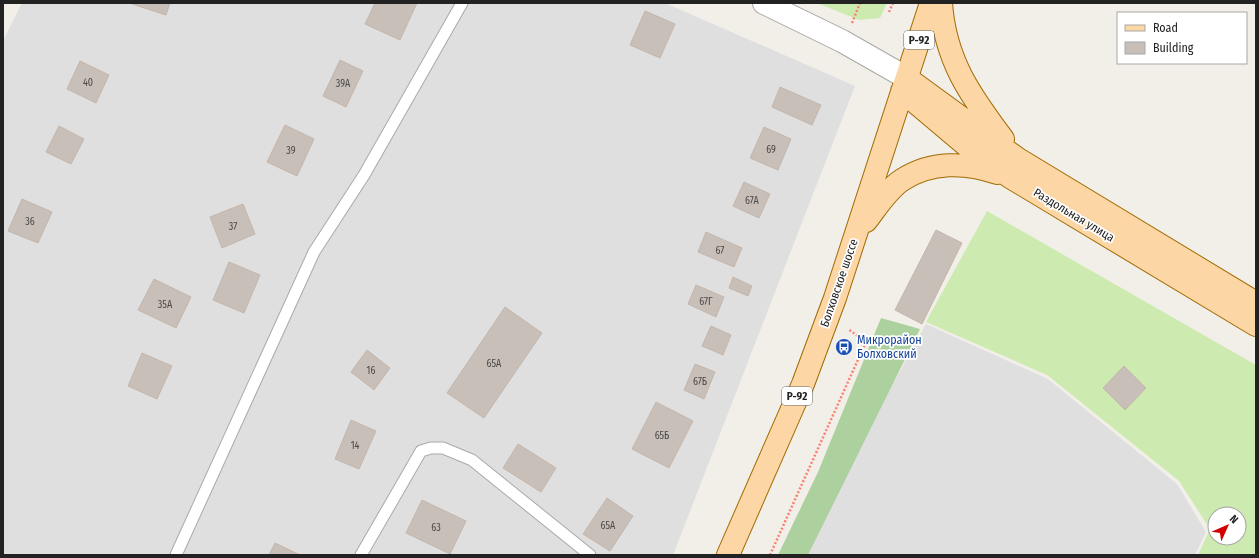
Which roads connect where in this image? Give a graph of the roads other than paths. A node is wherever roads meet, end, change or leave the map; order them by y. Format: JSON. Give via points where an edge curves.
{"nodes":[{"id":1,"x":462,"y":3,"type":"edge"},
{"id":2,"x":764,"y":3,"type":"edge"},
{"id":3,"x":931,"y":3,"type":"edge"},
{"id":4,"x":941,"y":3,"type":"edge"},
{"id":5,"x":904,"y":84,"type":"junction"},
{"id":6,"x":1014,"y":168,"type":"junction"},
{"id":7,"x":856,"y":233,"type":"junction"},
{"id":8,"x":1256,"y":303,"type":"edge"},
{"id":9,"x":1256,"y":325,"type":"edge"},
{"id":10,"x":176,"y":555,"type":"edge"},
{"id":11,"x":361,"y":555,"type":"edge"},
{"id":12,"x":590,"y":555,"type":"edge"},
{"id":13,"x":728,"y":555,"type":"edge"}],
"edges":[{"from":1,"to":10,"type":"lane","via":[[364,175],[314,252]]},
{"from":2,"to":5,"type":"street","via":[[847,32]]},
{"from":3,"to":5,"type":"main road","name":"Болховское шоссе","number":"Р-92"},
{"from":4,"to":6,"type":"main road","via":[[949,51],[971,96]]},
{"from":5,"to":6,"type":"main road","name":"Раздольная улица"},
{"from":5,"to":7,"type":"main road","name":"Болховское шоссе","number":"Р-92"},
{"from":6,"to":7,"type":"main road","via":[[961,165],[939,166],[918,172],[902,180],[887,194]]},
{"from":6,"to":8,"type":"main road","name":"Раздольная улица"},
{"from":6,"to":9,"type":"main road","name":"Раздольная улица"},
{"from":7,"to":13,"type":"main road","name":"Болховское шоссе","number":"Р-92","via":[[803,384]]},
{"from":11,"to":12,"type":"lane","via":[[421,452],[431,448],[443,448],[472,460]]}]}
